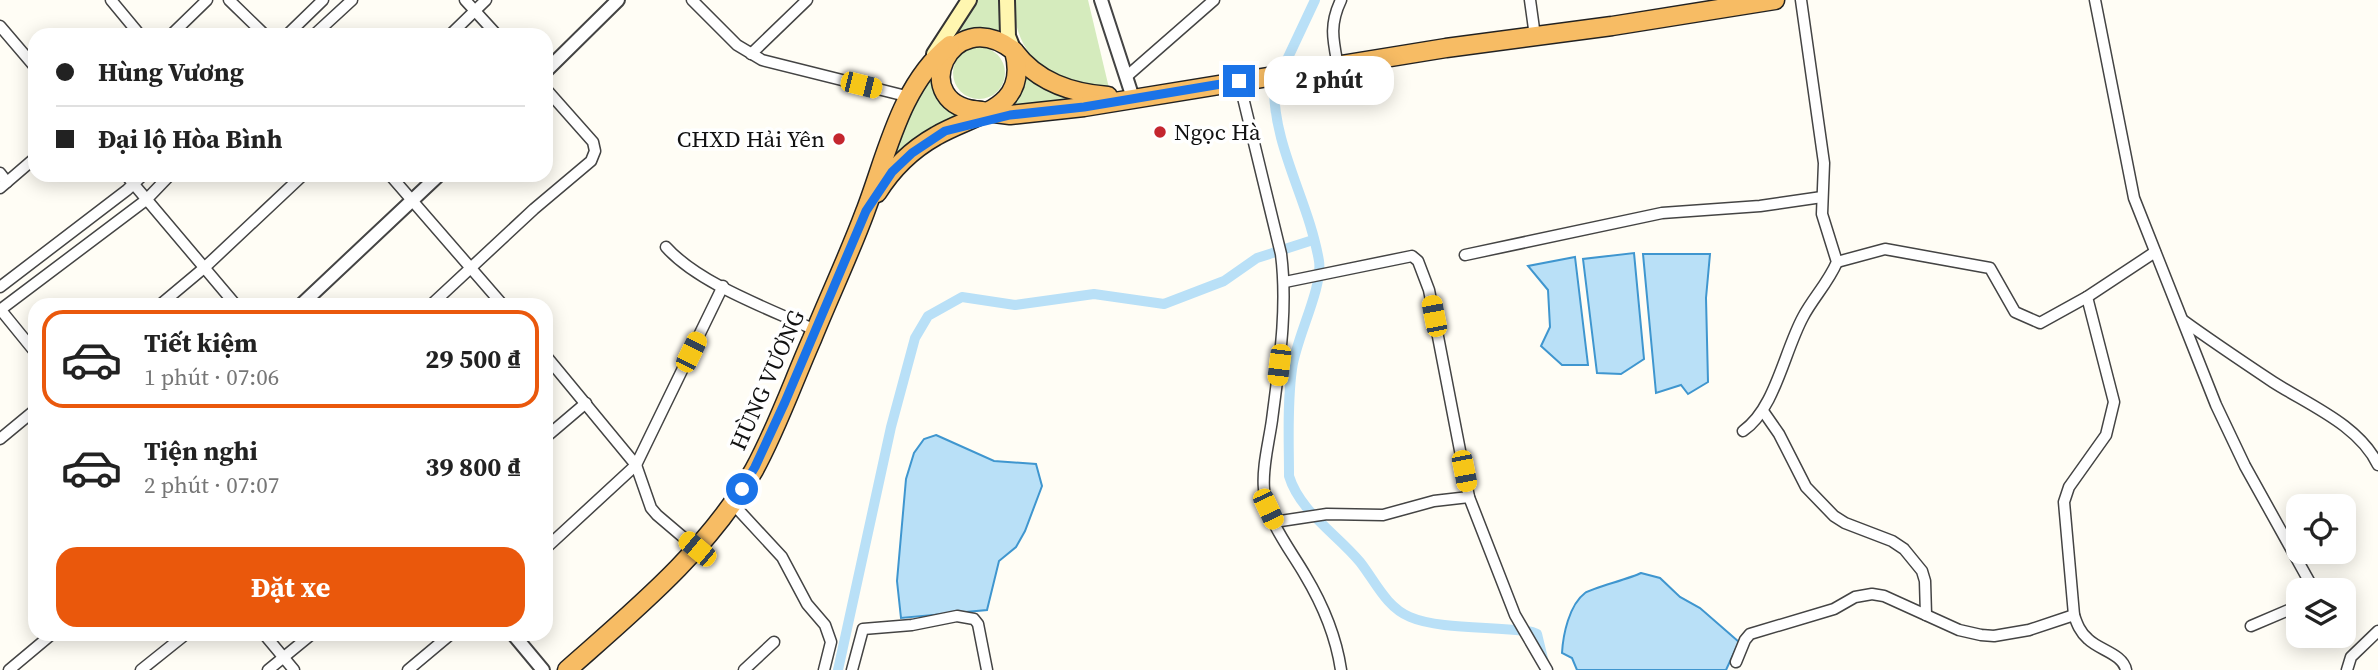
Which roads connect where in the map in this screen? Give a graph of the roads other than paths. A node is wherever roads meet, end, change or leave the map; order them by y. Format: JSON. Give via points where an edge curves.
{"nodes":[{"id":1,"x":111,"y":0,"type":"edge"},
{"id":2,"x":207,"y":0,"type":"edge"},
{"id":3,"x":229,"y":0,"type":"edge"},
{"id":4,"x":323,"y":0,"type":"edge"},
{"id":5,"x":352,"y":0,"type":"edge"},
{"id":6,"x":465,"y":0,"type":"edge"},
{"id":7,"x":486,"y":0,"type":"edge"},
{"id":8,"x":618,"y":0,"type":"edge"},
{"id":9,"x":692,"y":0,"type":"edge"},
{"id":10,"x":807,"y":0,"type":"edge"},
{"id":11,"x":970,"y":0,"type":"edge"},
{"id":12,"x":1007,"y":0,"type":"edge"},
{"id":13,"x":1101,"y":0,"type":"edge"},
{"id":14,"x":1214,"y":0,"type":"edge"},
{"id":15,"x":1342,"y":0,"type":"edge"},
{"id":16,"x":1530,"y":0,"type":"edge"},
{"id":17,"x":1776,"y":0,"type":"edge"},
{"id":18,"x":1801,"y":0,"type":"edge"},
{"id":19,"x":2095,"y":0,"type":"edge"},
{"id":20,"x":1721,"y":4,"type":"edge"},
{"id":21,"x":475,"y":11,"type":"junction"},
{"id":22,"x":959,"y":13,"type":"junction"},
{"id":23,"x":0,"y":26,"type":"edge"},
{"id":24,"x":134,"y":28,"type":"edge"},
{"id":25,"x":178,"y":28,"type":"edge"},
{"id":26,"x":258,"y":28,"type":"edge"},
{"id":27,"x":294,"y":28,"type":"edge"},
{"id":28,"x":322,"y":28,"type":"edge"},
{"id":29,"x":457,"y":28,"type":"edge"},
{"id":30,"x":491,"y":28,"type":"edge"},
{"id":31,"x":1535,"y":36,"type":"junction"},
{"id":32,"x":946,"y":51,"type":"junction"},
{"id":33,"x":1014,"y":51,"type":"junction"},
{"id":34,"x":751,"y":54,"type":"junction"},
{"id":35,"x":28,"y":59,"type":"edge"},
{"id":36,"x":553,"y":64,"type":"edge"},
{"id":37,"x":1338,"y":66,"type":"junction"},
{"id":38,"x":921,"y":76,"type":"junction"},
{"id":39,"x":1126,"y":78,"type":"junction"},
{"id":40,"x":1239,"y":81,"type":"junction"},
{"id":41,"x":553,"y":97,"type":"edge"},
{"id":42,"x":910,"y":97,"type":"junction"},
{"id":43,"x":1133,"y":98,"type":"junction"},
{"id":44,"x":991,"y":111,"type":"junction"},
{"id":45,"x":945,"y":131,"type":"junction"},
{"id":46,"x":28,"y":164,"type":"edge"},
{"id":47,"x":0,"y":173,"type":"edge"},
{"id":48,"x":163,"y":182,"type":"edge"},
{"id":49,"x":296,"y":182,"type":"edge"},
{"id":50,"x":396,"y":182,"type":"edge"},
{"id":51,"x":432,"y":182,"type":"edge"},
{"id":52,"x":133,"y":184,"type":"joint"},
{"id":53,"x":4,"y":185,"type":"edge"},
{"id":54,"x":1822,"y":197,"type":"junction"},
{"id":55,"x":146,"y":199,"type":"junction"},
{"id":56,"x":412,"y":201,"type":"junction"},
{"id":57,"x":866,"y":211,"type":"junction"},
{"id":58,"x":666,"y":247,"type":"dead end"},
{"id":59,"x":2155,"y":252,"type":"junction"},
{"id":60,"x":1465,"y":255,"type":"dead end"},
{"id":61,"x":1837,"y":262,"type":"junction"},
{"id":62,"x":470,"y":267,"type":"junction"},
{"id":63,"x":204,"y":268,"type":"junction"},
{"id":64,"x":1284,"y":282,"type":"junction"},
{"id":65,"x":723,"y":286,"type":"junction"},
{"id":66,"x":0,"y":287,"type":"edge"},
{"id":67,"x":168,"y":298,"type":"edge"},
{"id":68,"x":230,"y":298,"type":"edge"},
{"id":69,"x":308,"y":298,"type":"edge"},
{"id":70,"x":438,"y":298,"type":"edge"},
{"id":71,"x":497,"y":298,"type":"edge"},
{"id":72,"x":2087,"y":298,"type":"junction"},
{"id":73,"x":0,"y":310,"type":"edge"},
{"id":74,"x":2182,"y":320,"type":"junction"},
{"id":75,"x":816,"y":330,"type":"junction"},
{"id":76,"x":28,"y":344,"type":"edge"},
{"id":77,"x":553,"y":364,"type":"edge"},
{"id":78,"x":586,"y":403,"type":"junction"},
{"id":79,"x":1763,"y":411,"type":"junction"},
{"id":80,"x":28,"y":416,"type":"edge"},
{"id":81,"x":553,"y":430,"type":"edge"},
{"id":82,"x":1743,"y":430,"type":"dead end"},
{"id":83,"x":0,"y":439,"type":"edge"},
{"id":84,"x":636,"y":465,"type":"junction"},
{"id":85,"x":2378,"y":465,"type":"edge"},
{"id":86,"x":1469,"y":497,"type":"junction"},
{"id":87,"x":733,"y":504,"type":"junction"},
{"id":88,"x":1275,"y":522,"type":"junction"},
{"id":89,"x":553,"y":542,"type":"edge"},
{"id":90,"x":697,"y":549,"type":"junction"},
{"id":91,"x":2307,"y":578,"type":"edge"},
{"id":92,"x":2286,"y":611,"type":"edge"},
{"id":93,"x":1926,"y":615,"type":"junction"},
{"id":94,"x":2074,"y":615,"type":"junction"},
{"id":95,"x":2250,"y":626,"type":"dead end"},
{"id":96,"x":2378,"y":631,"type":"edge"},
{"id":97,"x":44,"y":641,"type":"edge"},
{"id":98,"x":177,"y":641,"type":"edge"},
{"id":99,"x":270,"y":641,"type":"edge"},
{"id":100,"x":303,"y":641,"type":"edge"},
{"id":101,"x":443,"y":641,"type":"edge"},
{"id":102,"x":519,"y":641,"type":"edge"},
{"id":103,"x":774,"y":642,"type":"dead end"},
{"id":104,"x":284,"y":657,"type":"junction"},
{"id":105,"x":1736,"y":662,"type":"dead end"},
{"id":106,"x":9,"y":670,"type":"edge"},
{"id":107,"x":141,"y":670,"type":"edge"},
{"id":108,"x":268,"y":670,"type":"edge"},
{"id":109,"x":294,"y":670,"type":"edge"},
{"id":110,"x":408,"y":670,"type":"edge"},
{"id":111,"x":544,"y":670,"type":"edge"},
{"id":112,"x":567,"y":670,"type":"edge"},
{"id":113,"x":744,"y":670,"type":"edge"},
{"id":114,"x":824,"y":670,"type":"edge"},
{"id":115,"x":852,"y":670,"type":"edge"},
{"id":116,"x":987,"y":670,"type":"edge"},
{"id":117,"x":1341,"y":670,"type":"edge"},
{"id":118,"x":1547,"y":670,"type":"edge"},
{"id":119,"x":2126,"y":670,"type":"edge"},
{"id":120,"x":2347,"y":670,"type":"edge"}],
"edges":[{"from":1,"to":24,"type":"street"},
{"from":2,"to":25,"type":"street"},
{"from":3,"to":26,"type":"street"},
{"from":4,"to":27,"type":"street"},
{"from":5,"to":28,"type":"street"},
{"from":6,"to":21,"type":"street"},
{"from":7,"to":21,"type":"street"},
{"from":8,"to":36,"type":"street"},
{"from":9,"to":34,"type":"street"},
{"from":10,"to":34,"type":"street"},
{"from":11,"to":22,"type":"main road"},
{"from":12,"to":33,"type":"main road","via":[[1006,19]]},
{"from":13,"to":39,"type":"street"},
{"from":14,"to":39,"type":"street"},
{"from":15,"to":37,"type":"street","via":[[1332,32]]},
{"from":16,"to":31,"type":"street"},
{"from":17,"to":20,"type":"highway"},
{"from":18,"to":54,"type":"street","via":[[1824,163]]},
{"from":19,"to":59,"type":"street","via":[[2130,182]]},
{"from":20,"to":31,"type":"highway"},
{"from":21,"to":29,"type":"street"},
{"from":21,"to":30,"type":"street"},
{"from":22,"to":32,"type":"main road"},
{"from":22,"to":38,"type":"main road"},
{"from":23,"to":35,"type":"street"},
{"from":31,"to":37,"type":"highway"},
{"from":32,"to":33,"type":"highway","via":[[960,37],[983,32]]},
{"from":32,"to":38,"type":"highway"},
{"from":32,"to":44,"type":"highway","via":[[940,72],[949,96],[958,105]]},
{"from":33,"to":43,"type":"highway","via":[[1040,76],[1060,87]]},
{"from":33,"to":44,"type":"highway","via":[[1018,76],[1014,88]]},
{"from":34,"to":42,"type":"street"},
{"from":37,"to":40,"type":"highway"},
{"from":38,"to":42,"type":"highway"},
{"from":39,"to":43,"type":"street"},
{"from":40,"to":43,"type":"highway"},
{"from":40,"to":64,"type":"street"},
{"from":41,"to":62,"type":"street","via":[[593,142],[591,162]]},
{"from":42,"to":57,"type":"highway","via":[[885,152]]},
{"from":43,"to":44,"type":"highway","via":[[1084,107]]},
{"from":44,"to":45,"type":"highway"},
{"from":44,"to":45,"type":"highway"},
{"from":45,"to":57,"type":"highway","via":[[902,161]]},
{"from":46,"to":53,"type":"street"},
{"from":47,"to":53,"type":"street"},
{"from":48,"to":55,"type":"street"},
{"from":49,"to":63,"type":"street"},
{"from":50,"to":56,"type":"street"},
{"from":51,"to":56,"type":"street"},
{"from":52,"to":55,"type":"street"},
{"from":52,"to":66,"type":"street"},
{"from":54,"to":60,"type":"street","via":[[1662,213]]},
{"from":54,"to":61,"type":"street","via":[[1822,214]]},
{"from":55,"to":63,"type":"street"},
{"from":55,"to":73,"type":"street"},
{"from":56,"to":62,"type":"street"},
{"from":56,"to":69,"type":"street"},
{"from":57,"to":75,"type":"highway","name":"HÙNG VƯƠNG"},
{"from":58,"to":65,"type":"street"},
{"from":59,"to":72,"type":"street"},
{"from":59,"to":74,"type":"street"},
{"from":61,"to":72,"type":"street","via":[[1885,249],[1990,268],[2015,312],[2040,323]]},
{"from":61,"to":79,"type":"street","via":[[1788,345]]},
{"from":62,"to":70,"type":"street"},
{"from":62,"to":71,"type":"street"},
{"from":63,"to":67,"type":"street"},
{"from":63,"to":68,"type":"street"},
{"from":64,"to":86,"type":"street","via":[[1412,256],[1418,261],[1429,290]]},
{"from":64,"to":88,"type":"street","via":[[1263,488]]},
{"from":65,"to":75,"type":"street"},
{"from":65,"to":84,"type":"street"},
{"from":72,"to":94,"type":"street","via":[[2114,402],[2106,435],[2069,487],[2064,502]]},
{"from":73,"to":76,"type":"street"},
{"from":74,"to":85,"type":"street","via":[[2339,423],[2365,444]]},
{"from":74,"to":91,"type":"street","via":[[2245,466]]},
{"from":75,"to":87,"type":"highway","name":"HÙNG VƯƠNG","via":[[755,467]]},
{"from":77,"to":78,"type":"street"},
{"from":78,"to":81,"type":"street"},
{"from":78,"to":84,"type":"street"},
{"from":79,"to":82,"type":"street"},
{"from":79,"to":93,"type":"street","via":[[1806,488],[1834,516],[1904,549],[1922,571]]},
{"from":80,"to":83,"type":"street"},
{"from":84,"to":89,"type":"street"},
{"from":84,"to":90,"type":"street","via":[[651,508]]},
{"from":86,"to":88,"type":"street","via":[[1383,515],[1327,514]]},
{"from":86,"to":118,"type":"street","via":[[1515,615]]},
{"from":87,"to":90,"type":"highway","name":"HÙNG VƯƠNG"},
{"from":87,"to":114,"type":"street","via":[[782,557],[807,604],[825,625],[831,642]]},
{"from":88,"to":117,"type":"street","via":[[1324,611]]},
{"from":90,"to":112,"type":"highway","name":"HÙNG VƯƠNG"},
{"from":92,"to":95,"type":"street"},
{"from":93,"to":94,"type":"street","via":[[1959,630],[1994,636]]},
{"from":93,"to":105,"type":"street","via":[[1884,596],[1861,595],[1834,609],[1750,634]]},
{"from":94,"to":119,"type":"street","via":[[2089,641],[2122,660]]},
{"from":96,"to":120,"type":"street","via":[[2351,657]]},
{"from":97,"to":106,"type":"street"},
{"from":98,"to":107,"type":"street"},
{"from":99,"to":104,"type":"street"},
{"from":100,"to":104,"type":"street"},
{"from":101,"to":110,"type":"street"},
{"from":102,"to":111,"type":"street"},
{"from":103,"to":113,"type":"street"},
{"from":104,"to":108,"type":"street"},
{"from":104,"to":109,"type":"street"},
{"from":115,"to":116,"type":"street","via":[[863,629],[957,616],[978,624]]}]}
